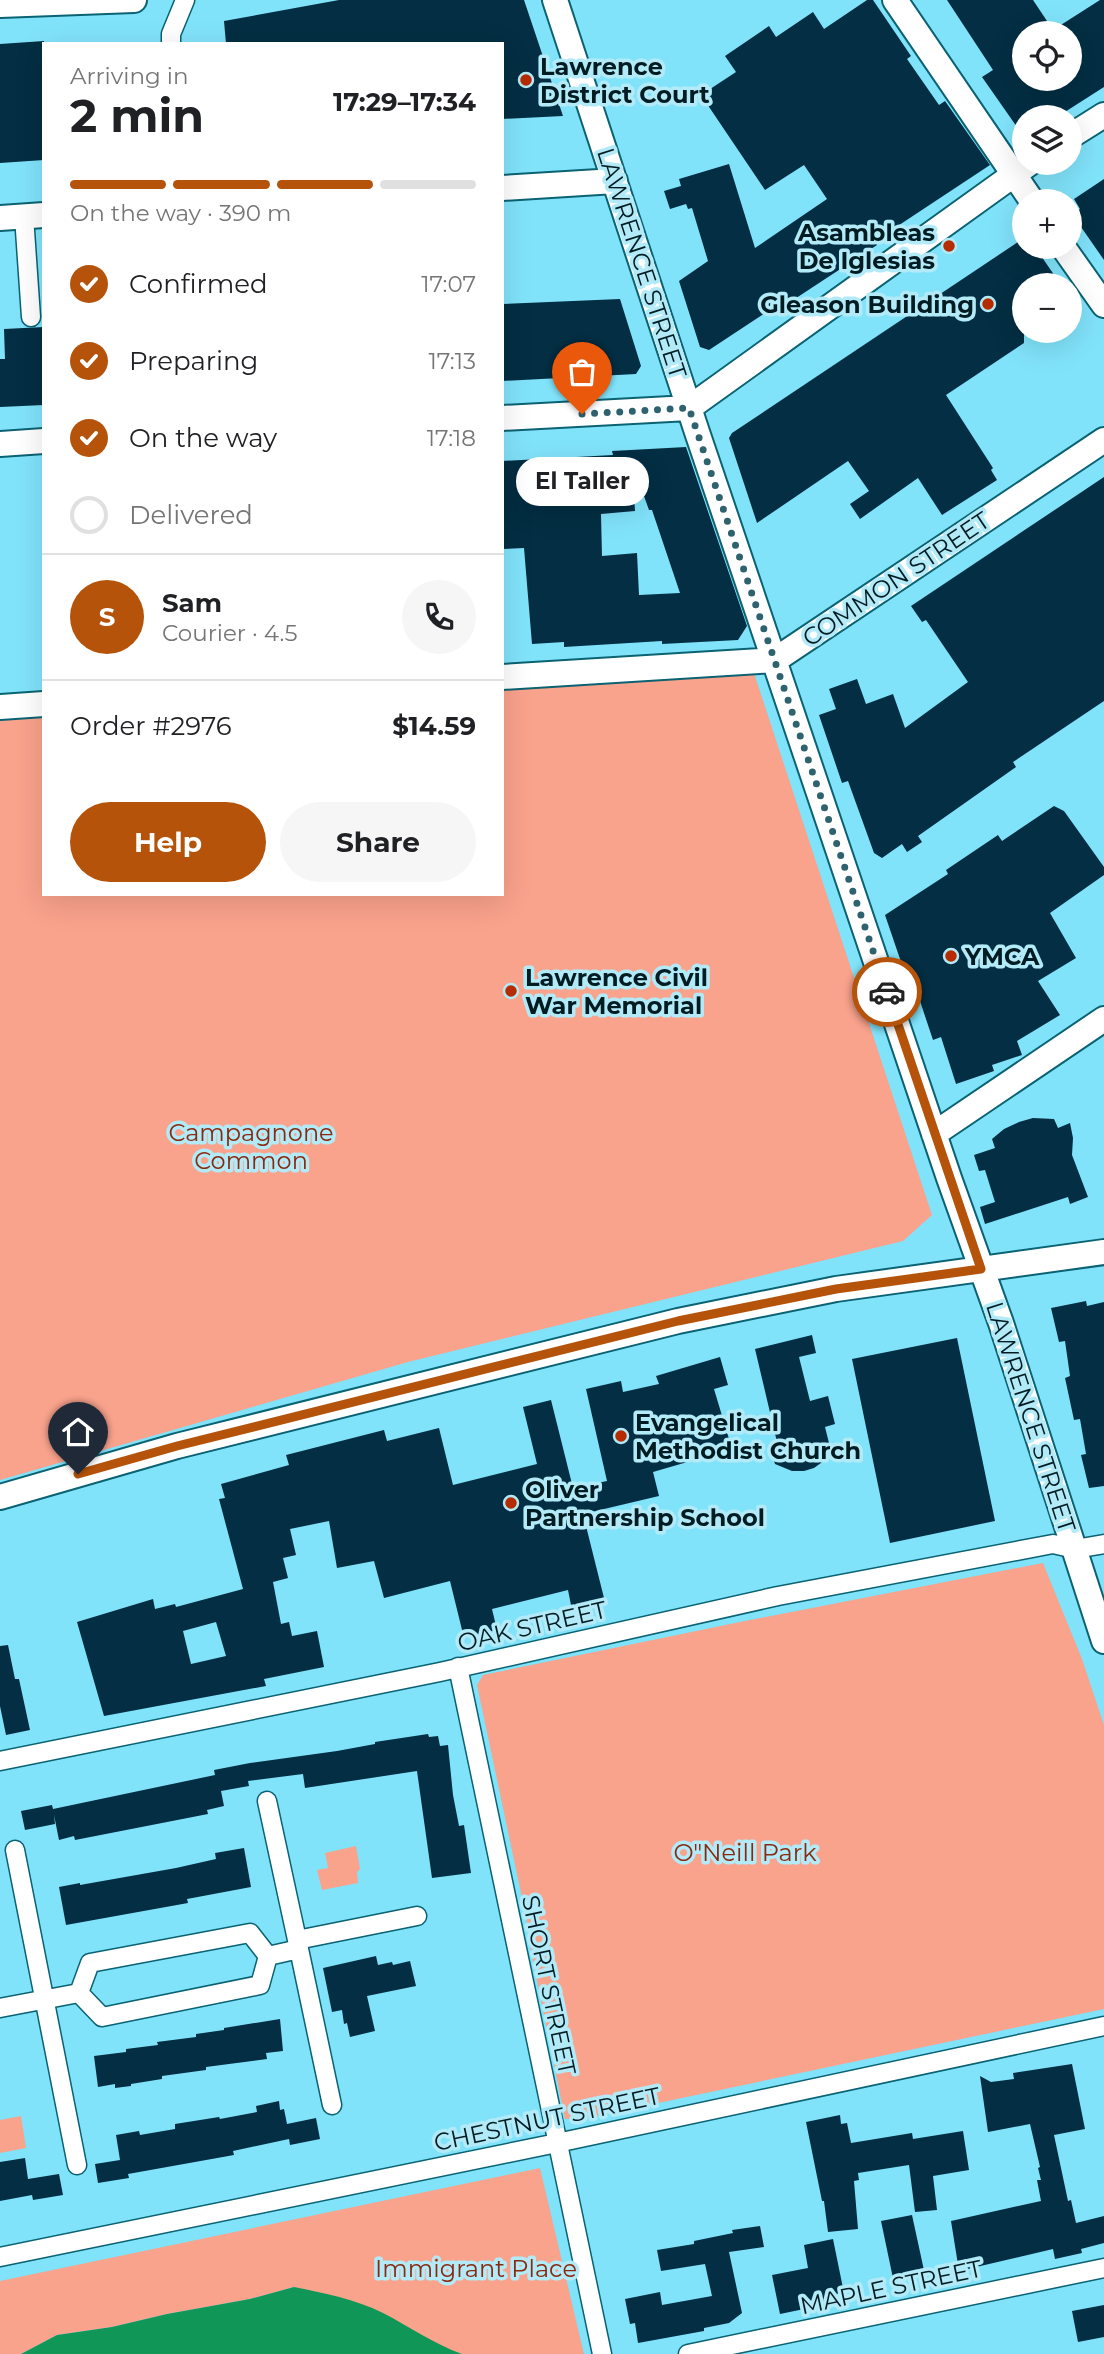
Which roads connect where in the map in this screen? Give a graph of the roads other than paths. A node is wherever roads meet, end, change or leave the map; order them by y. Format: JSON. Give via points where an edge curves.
{"nodes":[{"id":1,"x":134,"y":0,"type":"edge"},
{"id":2,"x":184,"y":0,"type":"edge"},
{"id":3,"x":555,"y":0,"type":"edge"},
{"id":4,"x":895,"y":0,"type":"edge"},
{"id":5,"x":0,"y":5,"type":"edge"},
{"id":6,"x":171,"y":42,"type":"edge"},
{"id":7,"x":1104,"y":115,"type":"edge"},
{"id":8,"x":1082,"y":129,"type":"edge"},
{"id":9,"x":1012,"y":156,"type":"edge"},
{"id":10,"x":1012,"y":175,"type":"edge"},
{"id":11,"x":615,"y":181,"type":"junction"},
{"id":12,"x":504,"y":188,"type":"edge"},
{"id":13,"x":23,"y":216,"type":"edge"},
{"id":14,"x":1072,"y":259,"type":"edge"},
{"id":15,"x":1102,"y":298,"type":"edge"},
{"id":16,"x":31,"y":317,"type":"dead end"},
{"id":17,"x":689,"y":408,"type":"junction"},
{"id":18,"x":504,"y":418,"type":"edge"},
{"id":19,"x":1104,"y":440,"type":"edge"},
{"id":20,"x":42,"y":441,"type":"edge"},
{"id":21,"x":0,"y":444,"type":"edge"},
{"id":22,"x":775,"y":660,"type":"junction"},
{"id":23,"x":504,"y":677,"type":"edge"},
{"id":24,"x":42,"y":704,"type":"edge"},
{"id":25,"x":0,"y":707,"type":"edge"},
{"id":26,"x":1104,"y":1019,"type":"edge"},
{"id":27,"x":934,"y":1134,"type":"junction"},
{"id":28,"x":1104,"y":1252,"type":"edge"},
{"id":29,"x":981,"y":1269,"type":"junction"},
{"id":30,"x":0,"y":1497,"type":"edge"},
{"id":31,"x":1104,"y":1544,"type":"edge"},
{"id":32,"x":1075,"y":1549,"type":"junction"},
{"id":33,"x":1104,"y":1641,"type":"edge"},
{"id":34,"x":458,"y":1667,"type":"junction"},
{"id":35,"x":0,"y":1761,"type":"edge"},
{"id":36,"x":267,"y":1801,"type":"dead end"},
{"id":37,"x":15,"y":1850,"type":"dead end"},
{"id":38,"x":417,"y":1916,"type":"dead end"},
{"id":39,"x":298,"y":1944,"type":"junction"},
{"id":40,"x":268,"y":1956,"type":"junction"},
{"id":41,"x":79,"y":1993,"type":"junction"},
{"id":42,"x":43,"y":2001,"type":"junction"},
{"id":43,"x":0,"y":2008,"type":"edge"},
{"id":44,"x":1104,"y":2026,"type":"edge"},
{"id":45,"x":332,"y":2105,"type":"dead end"},
{"id":46,"x":557,"y":2143,"type":"junction"},
{"id":47,"x":77,"y":2165,"type":"dead end"},
{"id":48,"x":0,"y":2257,"type":"edge"},
{"id":49,"x":1104,"y":2268,"type":"edge"},
{"id":50,"x":601,"y":2354,"type":"edge"},
{"id":51,"x":688,"y":2354,"type":"edge"}],
"edges":[{"from":1,"to":5,"type":"main road"},
{"from":2,"to":6,"type":"street"},
{"from":3,"to":11,"type":"main road","name":"LAWRENCE STREET"},
{"from":4,"to":9,"type":"main road"},
{"from":7,"to":8,"type":"main road"},
{"from":10,"to":17,"type":"main road"},
{"from":11,"to":12,"type":"main road"},
{"from":11,"to":17,"type":"main road","name":"LAWRENCE STREET"},
{"from":13,"to":16,"type":"street"},
{"from":14,"to":15,"type":"main road"},
{"from":17,"to":18,"type":"main road"},
{"from":17,"to":22,"type":"main road","name":"LAWRENCE STREET"},
{"from":19,"to":22,"type":"main road","name":"COMMON STREET"},
{"from":20,"to":21,"type":"main road"},
{"from":22,"to":23,"type":"main road","name":"COMMON STREET"},
{"from":22,"to":27,"type":"main road","name":"LAWRENCE STREET"},
{"from":24,"to":25,"type":"main road"},
{"from":26,"to":27,"type":"main road"},
{"from":27,"to":29,"type":"main road","name":"LAWRENCE STREET"},
{"from":28,"to":29,"type":"main road"},
{"from":29,"to":30,"type":"main road","via":[[836,1289],[678,1321],[177,1446]]},
{"from":29,"to":32,"type":"main road","name":"LAWRENCE STREET"},
{"from":31,"to":32,"type":"street","name":"OAK STREET"},
{"from":32,"to":33,"type":"main road","name":"LAWRENCE STREET"},
{"from":32,"to":34,"type":"street","name":"OAK STREET","via":[[1053,1544],[778,1596]]},
{"from":34,"to":35,"type":"street","name":"OAK STREET"},
{"from":34,"to":46,"type":"street","name":"SHORT STREET"},
{"from":36,"to":39,"type":"street"},
{"from":37,"to":42,"type":"street"},
{"from":38,"to":39,"type":"street"},
{"from":39,"to":40,"type":"street"},
{"from":39,"to":45,"type":"street"},
{"from":40,"to":41,"type":"street","via":[[250,1933],[90,1963]]},
{"from":40,"to":41,"type":"street","via":[[260,1985],[128,2012],[102,2017]]},
{"from":41,"to":42,"type":"street"},
{"from":42,"to":43,"type":"street"},
{"from":42,"to":47,"type":"street"},
{"from":44,"to":46,"type":"street","name":"CHESTNUT STREET"},
{"from":46,"to":48,"type":"street","name":"CHESTNUT STREET"},
{"from":46,"to":50,"type":"street","name":"SHORT STREET"},
{"from":49,"to":51,"type":"street","name":"MAPLE STREET"}]}
